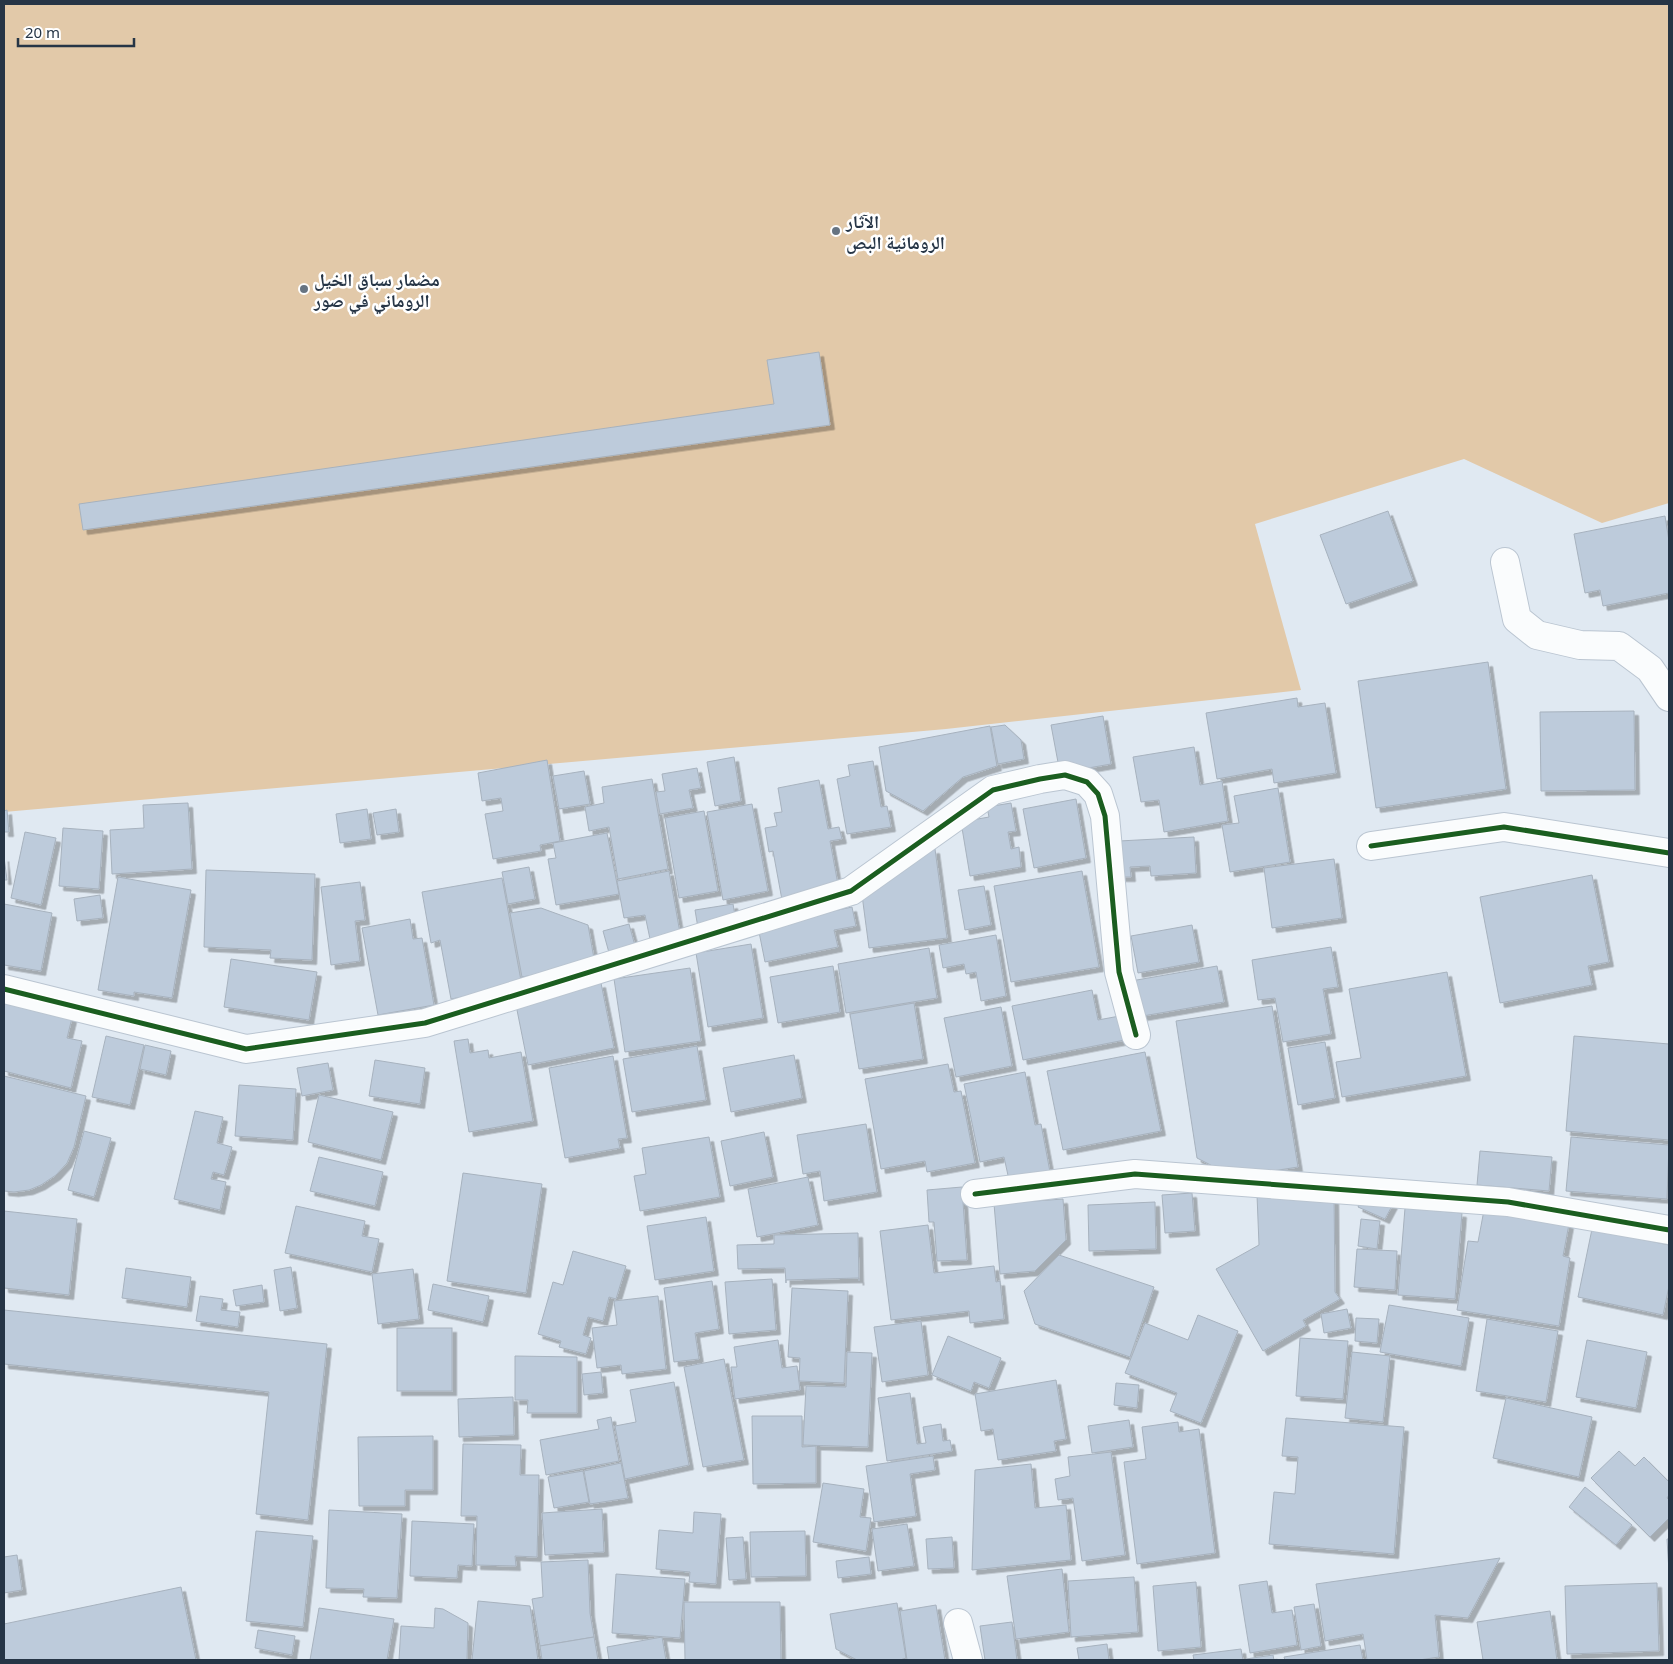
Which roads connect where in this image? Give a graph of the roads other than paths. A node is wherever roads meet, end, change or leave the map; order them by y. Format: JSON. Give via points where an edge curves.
{"nodes":[{"id":1,"x":1505,"y":562,"type":"dead end"},
{"id":2,"x":1669,"y":697,"type":"edge"},
{"id":3,"x":1371,"y":846,"type":"dead end"},
{"id":4,"x":1669,"y":853,"type":"edge"},
{"id":5,"x":4,"y":989,"type":"edge"},
{"id":6,"x":1136,"y":1035,"type":"dead end"},
{"id":7,"x":975,"y":1194,"type":"dead end"},
{"id":8,"x":1669,"y":1230,"type":"edge"},
{"id":9,"x":958,"y":1623,"type":"dead end"},
{"id":10,"x":968,"y":1660,"type":"edge"}],
"edges":[{"from":1,"to":2,"type":"street","via":[[1516,619],[1537,635],[1580,645],[1619,646],[1650,669]]},
{"from":3,"to":4,"type":"street","via":[[1504,827]]},
{"from":5,"to":6,"type":"street","via":[[246,1049],[425,1023],[851,891],[993,790],[1065,775],[1087,782],[1098,794],[1105,816],[1118,972]]},
{"from":7,"to":8,"type":"street","via":[[1135,1174],[1508,1202]]},
{"from":9,"to":10,"type":"street"}]}
